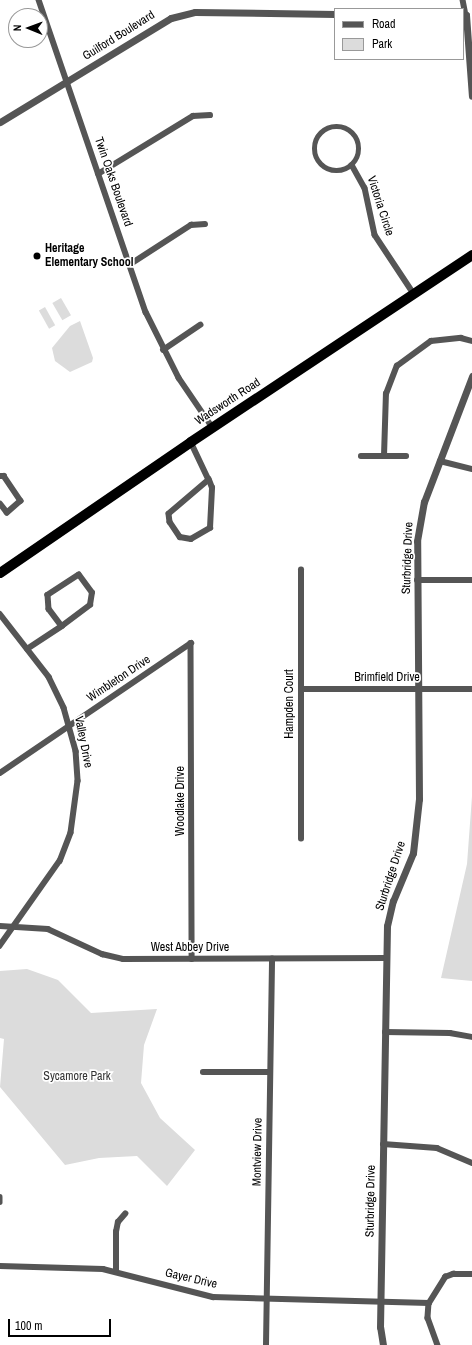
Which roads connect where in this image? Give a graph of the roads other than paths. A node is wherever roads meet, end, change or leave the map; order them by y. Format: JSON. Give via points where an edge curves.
{"nodes":[{"id":1,"x":38,"y":0,"type":"edge"},
{"id":2,"x":334,"y":14,"type":"edge"},
{"id":3,"x":464,"y":15,"type":"edge"},
{"id":4,"x":66,"y":81,"type":"junction"},
{"id":5,"x":472,"y":96,"type":"edge"},
{"id":6,"x":210,"y":115,"type":"dead end"},
{"id":7,"x":0,"y":122,"type":"edge"},
{"id":8,"x":352,"y":165,"type":"junction"},
{"id":9,"x":98,"y":174,"type":"junction"},
{"id":10,"x":205,"y":224,"type":"dead end"},
{"id":11,"x":472,"y":255,"type":"edge"},
{"id":12,"x":129,"y":264,"type":"junction"},
{"id":13,"x":414,"y":294,"type":"junction"},
{"id":14,"x":200,"y":325,"type":"dead end"},
{"id":15,"x":472,"y":341,"type":"edge"},
{"id":16,"x":163,"y":350,"type":"junction"},
{"id":17,"x":472,"y":376,"type":"edge"},
{"id":18,"x":213,"y":428,"type":"junction"},
{"id":19,"x":190,"y":442,"type":"junction"},
{"id":20,"x":361,"y":456,"type":"dead end"},
{"id":21,"x":384,"y":456,"type":"junction"},
{"id":22,"x":406,"y":456,"type":"dead end"},
{"id":23,"x":440,"y":461,"type":"junction"},
{"id":24,"x":472,"y":469,"type":"edge"},
{"id":25,"x":0,"y":476,"type":"edge"},
{"id":26,"x":209,"y":480,"type":"junction"},
{"id":27,"x":0,"y":504,"type":"edge"},
{"id":28,"x":301,"y":570,"type":"dead end"},
{"id":29,"x":0,"y":573,"type":"edge"},
{"id":30,"x":417,"y":580,"type":"junction"},
{"id":31,"x":472,"y":580,"type":"edge"},
{"id":32,"x":0,"y":614,"type":"edge"},
{"id":33,"x":62,"y":626,"type":"junction"},
{"id":34,"x":192,"y":643,"type":"joint"},
{"id":35,"x":27,"y":649,"type":"junction"},
{"id":36,"x":301,"y":689,"type":"junction"},
{"id":37,"x":418,"y":689,"type":"junction"},
{"id":38,"x":472,"y":689,"type":"edge"},
{"id":39,"x":70,"y":726,"type":"junction"},
{"id":40,"x":0,"y":773,"type":"edge"},
{"id":41,"x":301,"y":839,"type":"dead end"},
{"id":42,"x":0,"y":926,"type":"edge"},
{"id":43,"x":14,"y":927,"type":"junction"},
{"id":44,"x":0,"y":946,"type":"edge"},
{"id":45,"x":387,"y":958,"type":"junction"},
{"id":46,"x":192,"y":959,"type":"junction"},
{"id":47,"x":272,"y":959,"type":"junction"},
{"id":48,"x":385,"y":1032,"type":"junction"},
{"id":49,"x":472,"y":1037,"type":"edge"},
{"id":50,"x":203,"y":1072,"type":"dead end"},
{"id":51,"x":270,"y":1072,"type":"junction"},
{"id":52,"x":383,"y":1144,"type":"junction"},
{"id":53,"x":472,"y":1162,"type":"edge"},
{"id":54,"x":0,"y":1197,"type":"edge"},
{"id":55,"x":0,"y":1202,"type":"edge"},
{"id":56,"x":125,"y":1214,"type":"dead end"},
{"id":57,"x":0,"y":1266,"type":"edge"},
{"id":58,"x":116,"y":1272,"type":"junction"},
{"id":59,"x":472,"y":1274,"type":"edge"},
{"id":60,"x":266,"y":1298,"type":"junction"},
{"id":61,"x":380,"y":1300,"type":"junction"},
{"id":62,"x":429,"y":1303,"type":"junction"},
{"id":63,"x":266,"y":1345,"type":"edge"},
{"id":64,"x":383,"y":1345,"type":"edge"},
{"id":65,"x":438,"y":1345,"type":"edge"}],
"edges":[{"from":1,"to":4,"type":"street","name":"Twin Oaks Boulevard"},
{"from":2,"to":4,"type":"street","name":"Guilford Boulevard","via":[[182,14],[161,22]]},
{"from":3,"to":5,"type":"street"},
{"from":4,"to":7,"type":"street","name":"Guilford Boulevard"},
{"from":4,"to":9,"type":"street","name":"Twin Oaks Boulevard"},
{"from":6,"to":9,"type":"street","via":[[193,116]]},
{"from":8,"to":8,"type":"street","name":"Victoria Circle","via":[[358,153],[352,133],[339,127],[320,136],[316,156],[325,168],[339,171]]},
{"from":8,"to":13,"type":"street","name":"Victoria Circle","via":[[365,188],[375,235]]},
{"from":9,"to":12,"type":"street","name":"Twin Oaks Boulevard"},
{"from":10,"to":12,"type":"street","via":[[191,225]]},
{"from":11,"to":13,"type":"highway","name":"Wadsworth Road"},
{"from":12,"to":16,"type":"street","name":"Twin Oaks Boulevard"},
{"from":13,"to":18,"type":"highway","name":"Wadsworth Road"},
{"from":14,"to":16,"type":"street"},
{"from":15,"to":21,"type":"street","via":[[455,338],[431,341],[397,366],[386,394]]},
{"from":16,"to":18,"type":"street","name":"Twin Oaks Boulevard"},
{"from":17,"to":23,"type":"street","name":"Sturbridge Drive"},
{"from":18,"to":19,"type":"highway","name":"Wadsworth Road"},
{"from":19,"to":26,"type":"street"},
{"from":19,"to":29,"type":"highway","name":"Wadsworth Road"},
{"from":20,"to":21,"type":"street"},
{"from":21,"to":22,"type":"street"},
{"from":23,"to":24,"type":"street"},
{"from":23,"to":30,"type":"street","name":"Sturbridge Drive","via":[[421,512]]},
{"from":25,"to":27,"type":"street","via":[[4,476],[21,502],[7,513]]},
{"from":26,"to":26,"type":"street","via":[[169,514],[170,522],[180,537],[191,539],[210,528],[212,488]]},
{"from":28,"to":36,"type":"street","name":"Hampden Court"},
{"from":30,"to":31,"type":"street"},
{"from":30,"to":37,"type":"street","name":"Sturbridge Drive"},
{"from":32,"to":35,"type":"street","name":"Valley Drive"},
{"from":33,"to":33,"type":"street","via":[[92,602],[92,593],[79,575],[48,595],[49,608]]},
{"from":33,"to":35,"type":"street"},
{"from":34,"to":39,"type":"street","name":"Wimbleton Drive"},
{"from":34,"to":46,"type":"street","name":"Woodlake Drive"},
{"from":35,"to":39,"type":"street","name":"Valley Drive","via":[[49,677]]},
{"from":36,"to":37,"type":"street","name":"Brimfield Drive"},
{"from":36,"to":41,"type":"street","name":"Hampden Court"},
{"from":37,"to":38,"type":"street","name":"Brimfield Drive"},
{"from":37,"to":45,"type":"street","name":"Sturbridge Drive","via":[[417,815],[413,853],[390,913]]},
{"from":39,"to":40,"type":"street","name":"Wimbleton Drive"},
{"from":39,"to":43,"type":"street","name":"Valley Drive","via":[[78,781],[71,832],[52,875]]},
{"from":42,"to":43,"type":"street","name":"West Abbey Drive"},
{"from":43,"to":44,"type":"street","name":"Valley Drive"},
{"from":43,"to":46,"type":"street","name":"West Abbey Drive","via":[[48,929],[112,958]]},
{"from":45,"to":47,"type":"street","name":"West Abbey Drive"},
{"from":45,"to":48,"type":"street","name":"Sturbridge Drive"},
{"from":46,"to":47,"type":"street","name":"West Abbey Drive"},
{"from":47,"to":51,"type":"street","name":"Montview Drive"},
{"from":48,"to":49,"type":"street","via":[[450,1033]]},
{"from":48,"to":52,"type":"street","name":"Sturbridge Drive"},
{"from":50,"to":51,"type":"street"},
{"from":51,"to":60,"type":"street","name":"Montview Drive"},
{"from":52,"to":53,"type":"street","via":[[437,1148]]},
{"from":52,"to":61,"type":"street","name":"Sturbridge Drive"},
{"from":54,"to":55,"type":"street"},
{"from":56,"to":58,"type":"street","via":[[118,1222],[116,1232]]},
{"from":57,"to":58,"type":"street","name":"Gayer Drive"},
{"from":58,"to":60,"type":"street","name":"Gayer Drive","via":[[204,1296]]},
{"from":59,"to":62,"type":"street","via":[[453,1274],[445,1278]]},
{"from":60,"to":61,"type":"street","name":"Gayer Drive"},
{"from":60,"to":63,"type":"street","name":"Montview Drive"},
{"from":61,"to":62,"type":"street","name":"Gayer Drive"},
{"from":61,"to":64,"type":"street","name":"Sturbridge Drive"},
{"from":62,"to":65,"type":"street","via":[[428,1318]]}]}
